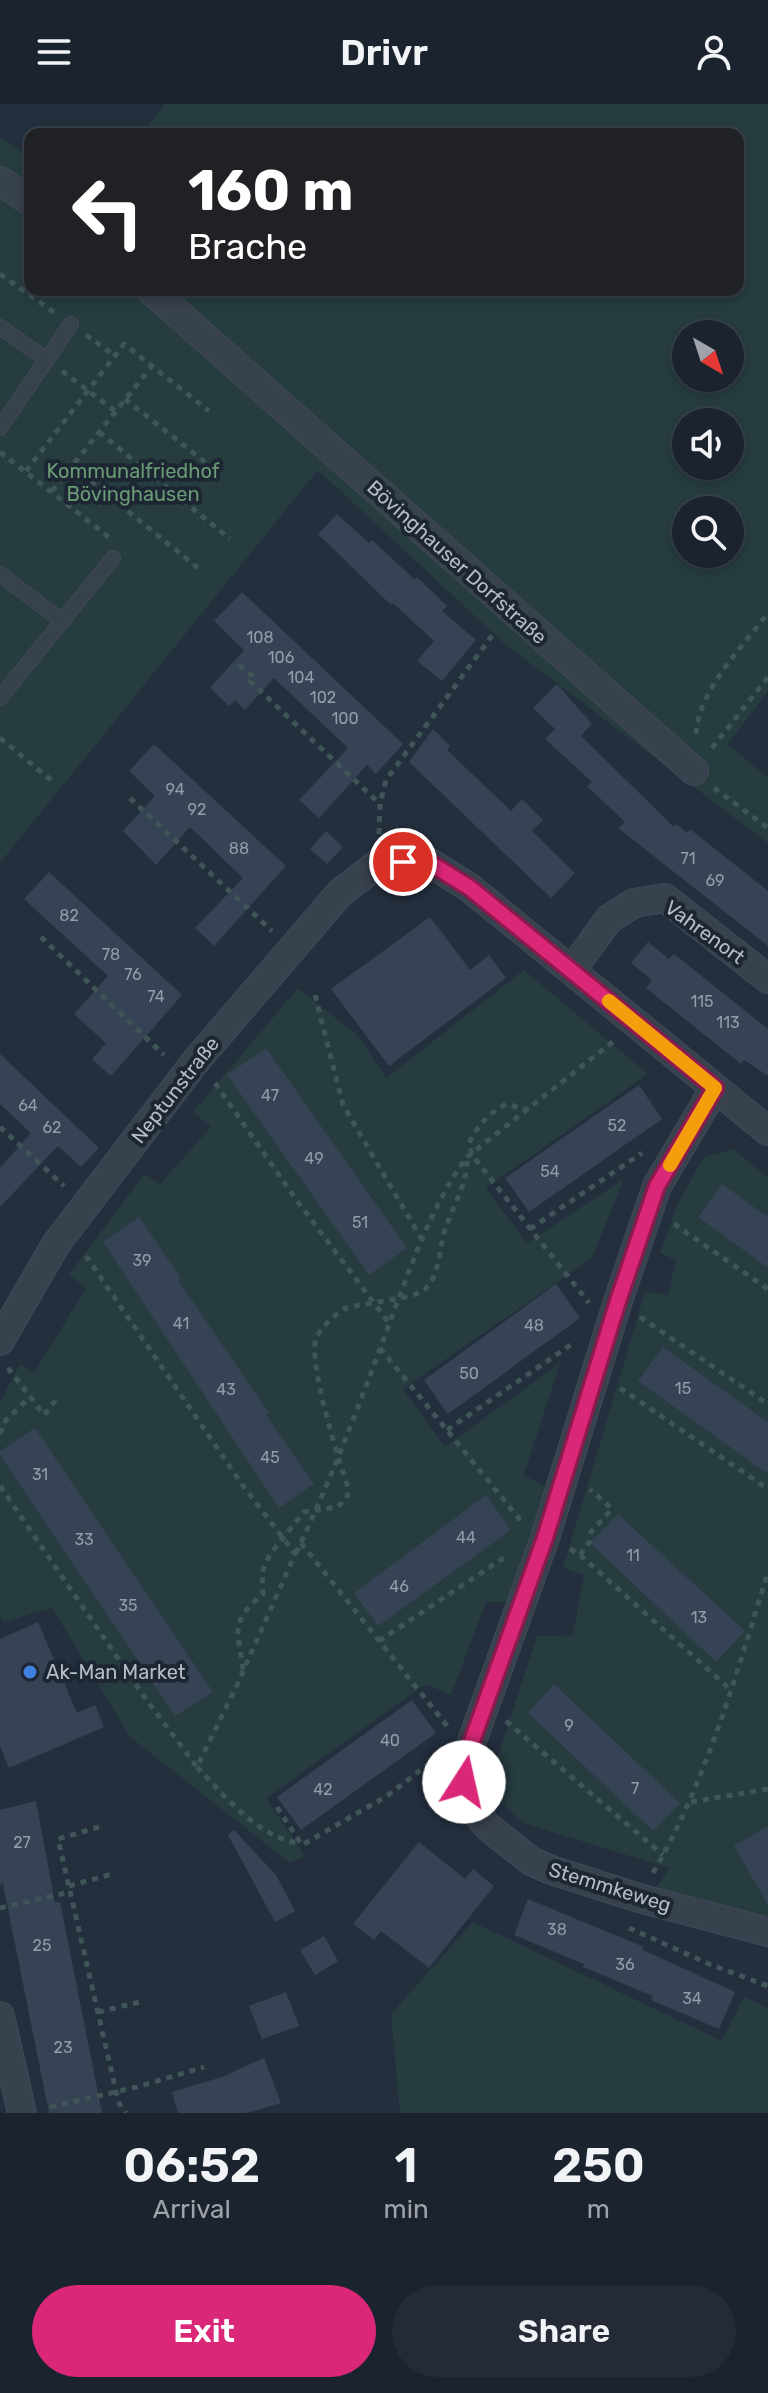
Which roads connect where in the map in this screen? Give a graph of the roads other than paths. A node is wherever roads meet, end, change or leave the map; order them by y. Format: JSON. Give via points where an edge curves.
{"nodes":[{"id":1,"x":0,"y":181,"type":"edge"},
{"id":2,"x":24,"y":197,"type":"edge"},
{"id":3,"x":158,"y":296,"type":"edge"},
{"id":4,"x":71,"y":324,"type":"road end"},
{"id":5,"x":0,"y":327,"type":"edge"},
{"id":6,"x":47,"y":360,"type":"junction"},
{"id":7,"x":0,"y":428,"type":"edge"},
{"id":8,"x":113,"y":558,"type":"dead end"},
{"id":9,"x":0,"y":574,"type":"edge"},
{"id":10,"x":63,"y":622,"type":"junction"},
{"id":11,"x":0,"y":698,"type":"edge"},
{"id":12,"x":694,"y":771,"type":"road end"},
{"id":13,"x":572,"y":970,"type":"junction"},
{"id":14,"x":768,"y":979,"type":"edge"},
{"id":15,"x":715,"y":1088,"type":"junction"},
{"id":16,"x":768,"y":1131,"type":"edge"},
{"id":17,"x":3,"y":1353,"type":"edge"},
{"id":18,"x":768,"y":1932,"type":"edge"},
{"id":19,"x":0,"y":2016,"type":"edge"},
{"id":20,"x":33,"y":2110,"type":"edge"}],
"edges":[{"from":1,"to":2,"type":"street"},
{"from":3,"to":12,"type":"street","name":"Bövinghauser Dorfstraße"},
{"from":4,"to":6,"type":"lane"},
{"from":5,"to":6,"type":"lane"},
{"from":6,"to":7,"type":"lane"},
{"from":8,"to":10,"type":"lane"},
{"from":9,"to":10,"type":"lane"},
{"from":10,"to":11,"type":"lane"},
{"from":13,"to":14,"type":"street","name":"Vahrenort","via":[[609,919],[634,903],[665,898]]},
{"from":13,"to":15,"type":"street"},
{"from":13,"to":17,"type":"street","name":"Neptunstraße","via":[[470,888],[427,861],[379,863],[340,893],[185,1075],[56,1244]]},
{"from":15,"to":16,"type":"street"},
{"from":15,"to":18,"type":"street","name":"Stemmkeweg","via":[[657,1186],[611,1314],[567,1469],[463,1746],[465,1798],[487,1826],[551,1870]]},
{"from":19,"to":20,"type":"street"}]}
